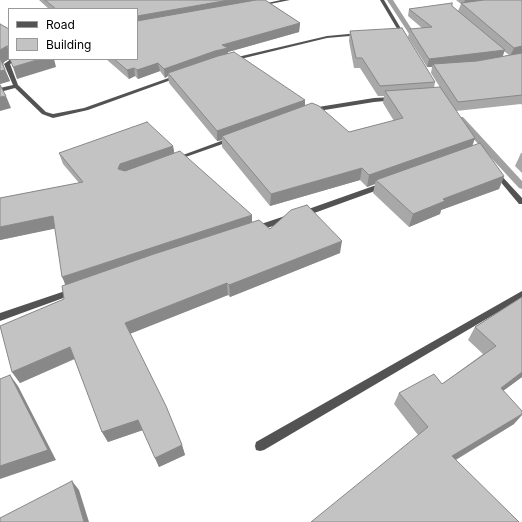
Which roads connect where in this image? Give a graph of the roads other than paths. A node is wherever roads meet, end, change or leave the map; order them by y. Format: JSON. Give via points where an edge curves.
{"nodes":[{"id":1,"x":288,"y":0,"type":"edge"},
{"id":2,"x":382,"y":0,"type":"edge"},
{"id":3,"x":257,"y":5,"type":"edge"},
{"id":4,"x":401,"y":31,"type":"junction"},
{"id":5,"x":393,"y":32,"type":"edge"},
{"id":6,"x":364,"y":34,"type":"edge"},
{"id":7,"x":408,"y":44,"type":"edge"},
{"id":8,"x":13,"y":60,"type":"edge"},
{"id":9,"x":223,"y":61,"type":"edge"},
{"id":10,"x":187,"y":73,"type":"edge"},
{"id":11,"x":16,"y":86,"type":"junction"},
{"id":12,"x":0,"y":90,"type":"edge"},
{"id":13,"x":403,"y":98,"type":"edge"},
{"id":14,"x":303,"y":113,"type":"edge"},
{"id":15,"x":240,"y":137,"type":"edge"},
{"id":16,"x":170,"y":161,"type":"edge"},
{"id":17,"x":491,"y":168,"type":"edge"},
{"id":18,"x":389,"y":183,"type":"edge"},
{"id":19,"x":522,"y":202,"type":"edge"},
{"id":20,"x":249,"y":231,"type":"edge"},
{"id":21,"x":80,"y":289,"type":"edge"},
{"id":22,"x":522,"y":294,"type":"edge"},
{"id":23,"x":0,"y":317,"type":"edge"},
{"id":24,"x":260,"y":446,"type":"dead end"}],
"edges":[{"from":1,"to":3,"type":"street"},
{"from":2,"to":4,"type":"street"},
{"from":4,"to":5,"type":"street"},
{"from":4,"to":7,"type":"street"},
{"from":6,"to":9,"type":"street","via":[[327,37]]},
{"from":8,"to":11,"type":"street","via":[[7,64]]},
{"from":10,"to":11,"type":"street","via":[[86,109],[54,116],[44,113]]},
{"from":11,"to":12,"type":"street"},
{"from":13,"to":14,"type":"street","via":[[374,100]]},
{"from":15,"to":16,"type":"street"},
{"from":17,"to":19,"type":"street"},
{"from":18,"to":20,"type":"street"},
{"from":21,"to":23,"type":"street"},
{"from":22,"to":24,"type":"street"}]}
